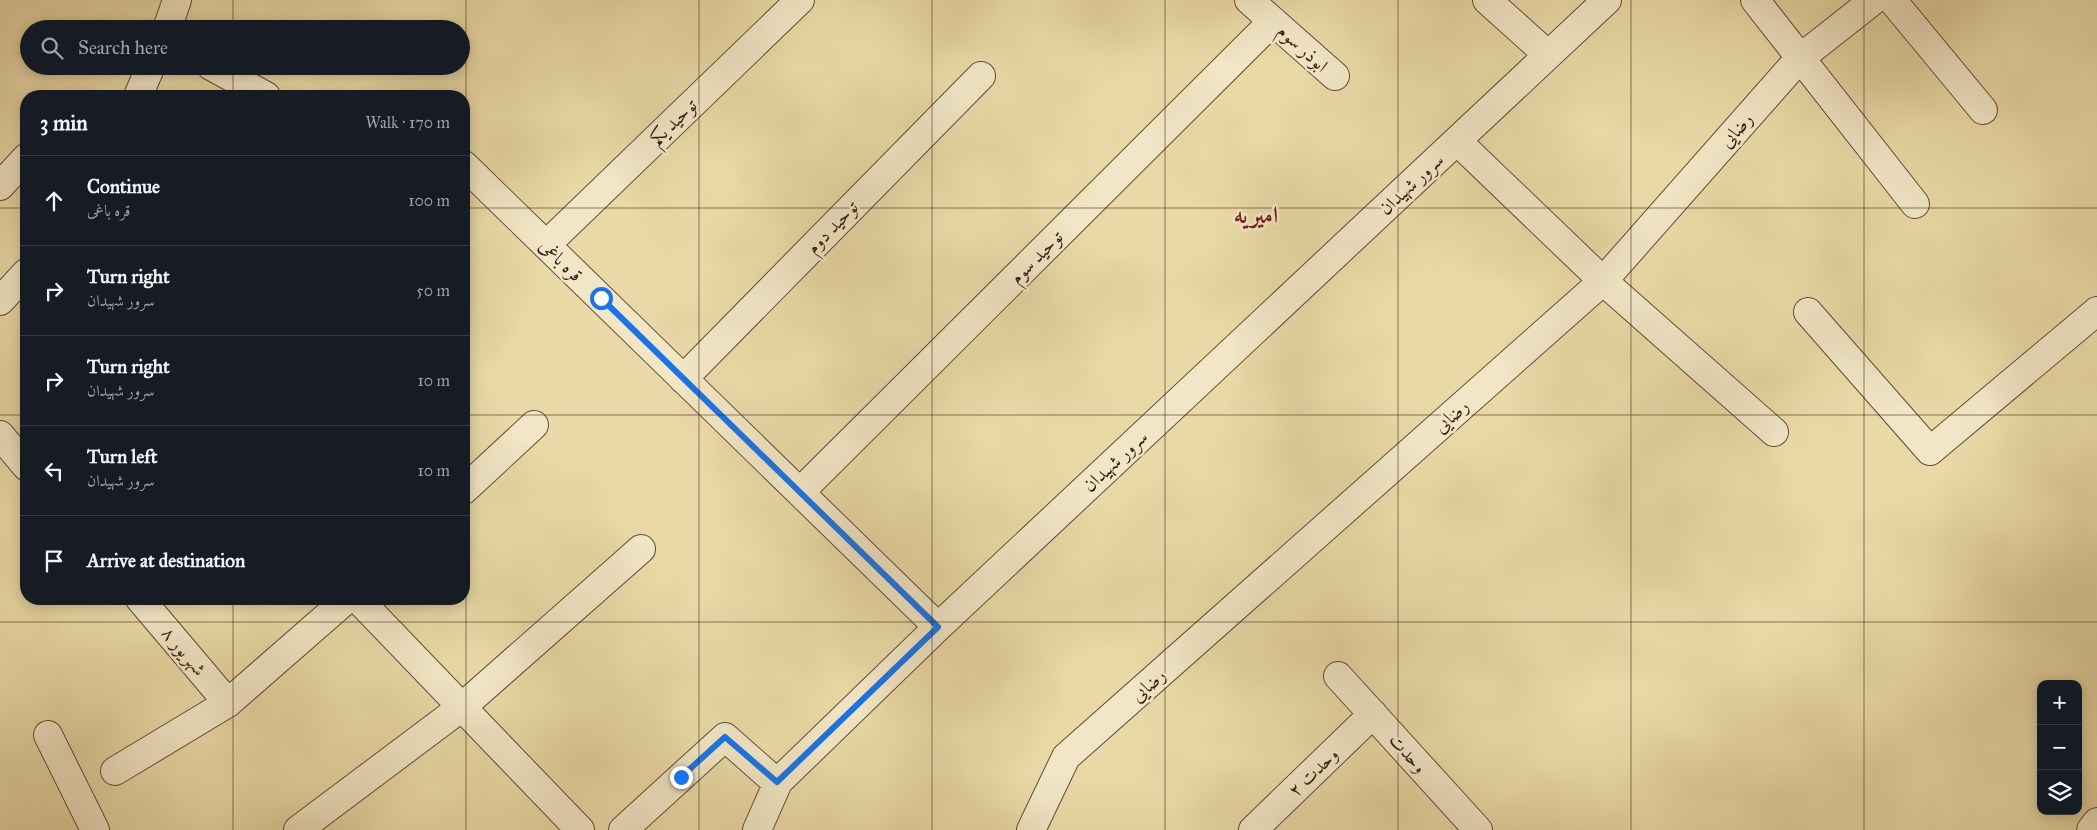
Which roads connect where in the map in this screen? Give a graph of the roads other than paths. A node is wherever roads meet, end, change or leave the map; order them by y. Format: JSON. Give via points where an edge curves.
{"nodes":[{"id":1,"x":177,"y":0,"type":"edge"},
{"id":2,"x":800,"y":0,"type":"edge"},
{"id":3,"x":1249,"y":0,"type":"edge"},
{"id":4,"x":1487,"y":0,"type":"edge"},
{"id":5,"x":1607,"y":0,"type":"edge"},
{"id":6,"x":1755,"y":0,"type":"edge"},
{"id":7,"x":1874,"y":0,"type":"edge"},
{"id":8,"x":1892,"y":0,"type":"edge"},
{"id":9,"x":170,"y":20,"type":"edge"},
{"id":10,"x":1273,"y":21,"type":"junction"},
{"id":11,"x":1548,"y":55,"type":"junction"},
{"id":12,"x":1799,"y":59,"type":"junction"},
{"id":13,"x":147,"y":75,"type":"edge"},
{"id":14,"x":228,"y":75,"type":"edge"},
{"id":15,"x":981,"y":76,"type":"dead end"},
{"id":16,"x":1335,"y":76,"type":"dead end"},
{"id":17,"x":141,"y":90,"type":"edge"},
{"id":18,"x":255,"y":90,"type":"edge"},
{"id":19,"x":1983,"y":110,"type":"dead end"},
{"id":20,"x":1457,"y":141,"type":"junction"},
{"id":21,"x":20,"y":164,"type":"edge"},
{"id":22,"x":470,"y":171,"type":"edge"},
{"id":23,"x":0,"y":186,"type":"edge"},
{"id":24,"x":1915,"y":204,"type":"dead end"},
{"id":25,"x":546,"y":245,"type":"junction"},
{"id":26,"x":20,"y":279,"type":"edge"},
{"id":27,"x":1603,"y":281,"type":"junction"},
{"id":28,"x":0,"y":301,"type":"edge"},
{"id":29,"x":2097,"y":311,"type":"edge"},
{"id":30,"x":1808,"y":312,"type":"dead end"},
{"id":31,"x":684,"y":379,"type":"junction"},
{"id":32,"x":534,"y":425,"type":"dead end"},
{"id":33,"x":1774,"y":432,"type":"dead end"},
{"id":34,"x":0,"y":435,"type":"edge"},
{"id":35,"x":20,"y":459,"type":"edge"},
{"id":36,"x":470,"y":478,"type":"edge"},
{"id":37,"x":800,"y":492,"type":"junction"},
{"id":38,"x":642,"y":549,"type":"dead end"},
{"id":39,"x":145,"y":605,"type":"edge"},
{"id":40,"x":340,"y":605,"type":"edge"},
{"id":41,"x":364,"y":605,"type":"edge"},
{"id":42,"x":938,"y":627,"type":"junction"},
{"id":43,"x":1338,"y":676,"type":"dead end"},
{"id":44,"x":228,"y":703,"type":"junction"},
{"id":45,"x":462,"y":708,"type":"junction"},
{"id":46,"x":1373,"y":714,"type":"junction"},
{"id":47,"x":48,"y":735,"type":"dead end"},
{"id":48,"x":115,"y":771,"type":"dead end"},
{"id":49,"x":779,"y":780,"type":"junction"},
{"id":50,"x":2097,"y":822,"type":"edge"},
{"id":51,"x":95,"y":830,"type":"edge"},
{"id":52,"x":298,"y":830,"type":"edge"},
{"id":53,"x":580,"y":830,"type":"edge"},
{"id":54,"x":623,"y":830,"type":"edge"},
{"id":55,"x":757,"y":830,"type":"edge"},
{"id":56,"x":1031,"y":830,"type":"edge"},
{"id":57,"x":1253,"y":830,"type":"edge"},
{"id":58,"x":1476,"y":830,"type":"edge"},
{"id":59,"x":2091,"y":830,"type":"edge"}],
"edges":[{"from":1,"to":9,"type":"street"},
{"from":2,"to":25,"type":"street","name":"توحید یکم"},
{"from":3,"to":10,"type":"street","name":"ابوذر سوم"},
{"from":4,"to":11,"type":"street"},
{"from":5,"to":11,"type":"street","name":"سرور شهیدان"},
{"from":6,"to":12,"type":"street"},
{"from":7,"to":12,"type":"street","name":"رضایی"},
{"from":8,"to":19,"type":"street"},
{"from":10,"to":16,"type":"street","name":"ابوذر سوم"},
{"from":10,"to":37,"type":"street","name":"توحید سوم"},
{"from":11,"to":20,"type":"street","name":"سرور شهیدان"},
{"from":12,"to":24,"type":"street"},
{"from":12,"to":27,"type":"street","name":"رضایی"},
{"from":13,"to":17,"type":"street"},
{"from":14,"to":18,"type":"street"},
{"from":15,"to":31,"type":"street","name":"توحید دوم"},
{"from":20,"to":27,"type":"street"},
{"from":20,"to":42,"type":"street","name":"سرور شهیدان"},
{"from":21,"to":23,"type":"street"},
{"from":22,"to":25,"type":"street","name":"قره باغی"},
{"from":25,"to":31,"type":"street","name":"قره باغی"},
{"from":26,"to":28,"type":"street"},
{"from":27,"to":33,"type":"street"},
{"from":27,"to":56,"type":"street","name":"رضایی","via":[[1066,757]]},
{"from":29,"to":30,"type":"street","via":[[1930,451]]},
{"from":31,"to":37,"type":"street","name":"قره باغی"},
{"from":32,"to":36,"type":"street"},
{"from":34,"to":35,"type":"street"},
{"from":37,"to":42,"type":"street","name":"قره باغی"},
{"from":38,"to":45,"type":"street"},
{"from":39,"to":44,"type":"street","name":"۸ شهریور"},
{"from":40,"to":44,"type":"street"},
{"from":41,"to":45,"type":"street"},
{"from":42,"to":49,"type":"street","name":"سرور شهیدان"},
{"from":43,"to":46,"type":"street","name":"وحدت"},
{"from":44,"to":48,"type":"street"},
{"from":45,"to":52,"type":"street"},
{"from":45,"to":53,"type":"street"},
{"from":46,"to":57,"type":"street","name":"وحدت ۲"},
{"from":46,"to":58,"type":"street","name":"وحدت"},
{"from":47,"to":51,"type":"street"},
{"from":49,"to":54,"type":"street","via":[[777,782],[725,737]]},
{"from":49,"to":55,"type":"street"},
{"from":50,"to":59,"type":"street"}]}
